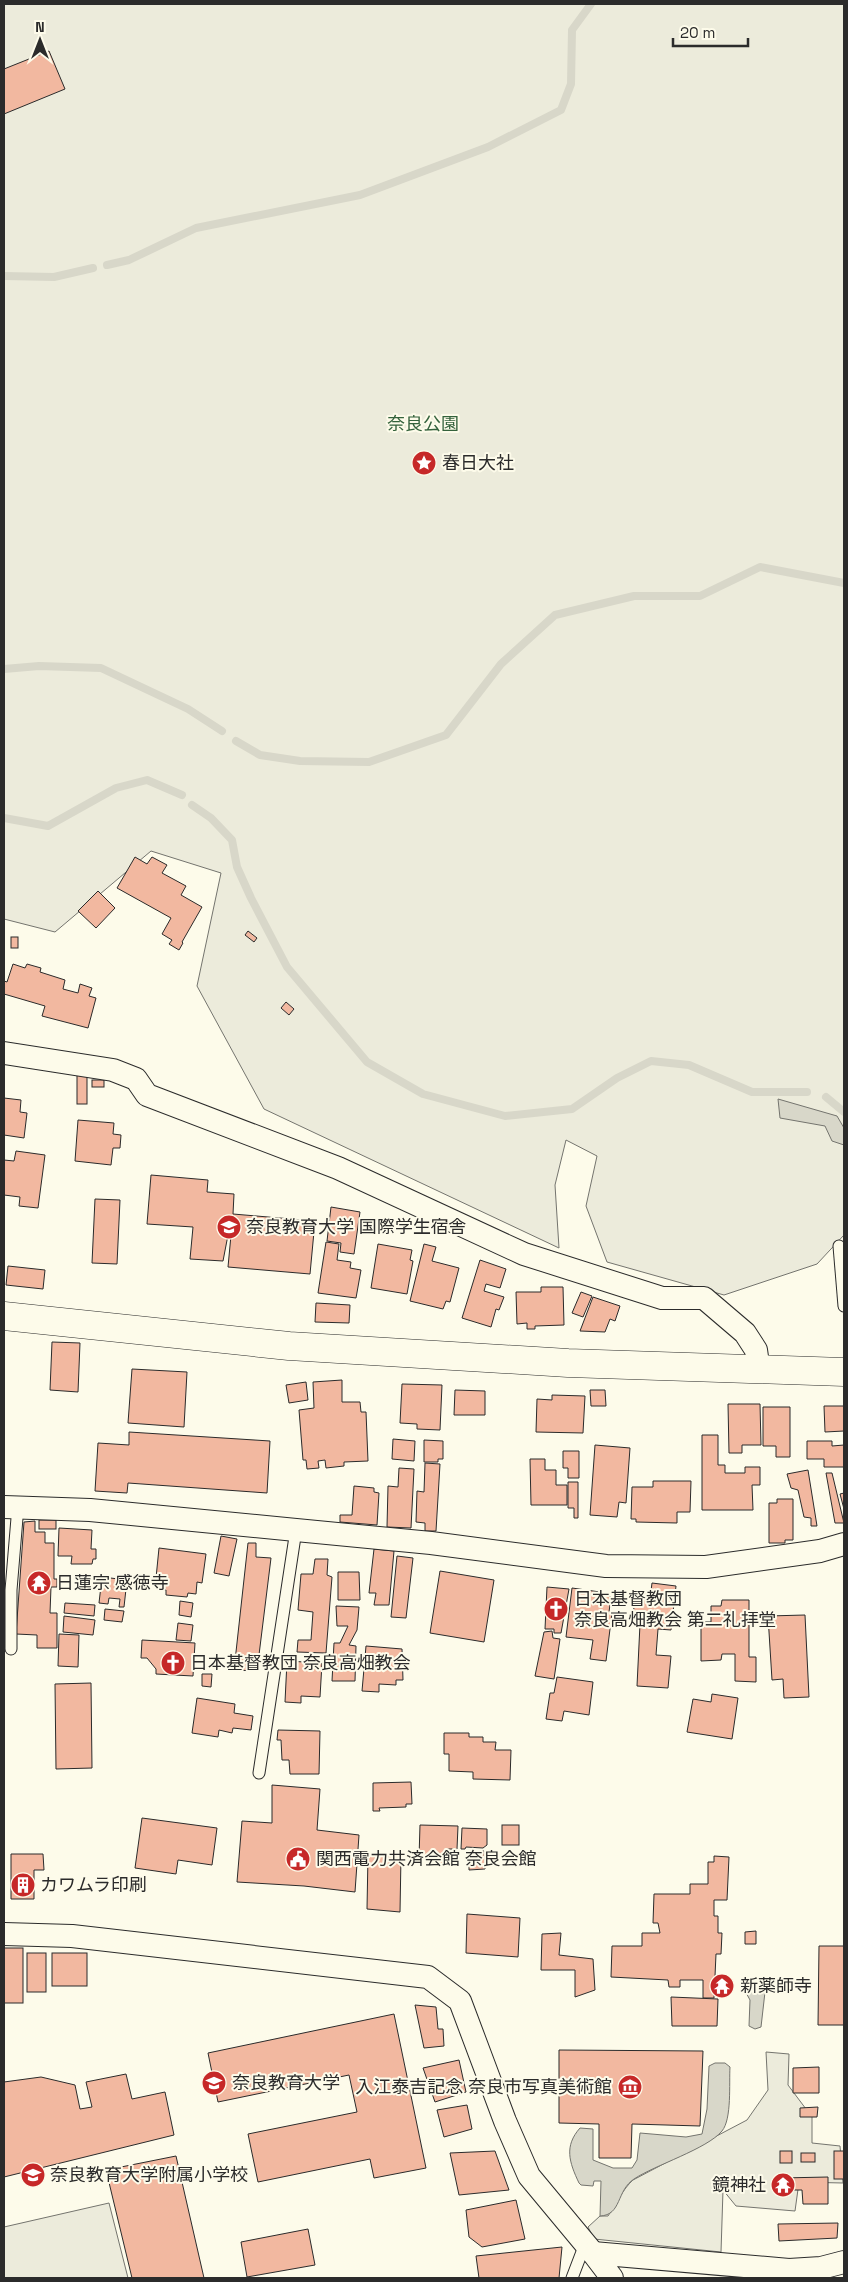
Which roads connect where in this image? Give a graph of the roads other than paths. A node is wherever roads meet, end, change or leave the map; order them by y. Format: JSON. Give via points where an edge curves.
{"nodes":[{"id":1,"x":4,"y":1053,"type":"edge"},
{"id":2,"x":839,"y":1246,"type":"dead end"},
{"id":3,"x":844,"y":1306,"type":"edge"},
{"id":4,"x":4,"y":1316,"type":"edge"},
{"id":5,"x":759,"y":1370,"type":"junction"},
{"id":6,"x":844,"y":1372,"type":"edge"},
{"id":7,"x":11,"y":1506,"type":"edge"},
{"id":8,"x":296,"y":1530,"type":"junction"},
{"id":9,"x":844,"y":1544,"type":"edge"},
{"id":10,"x":11,"y":1649,"type":"dead end"},
{"id":11,"x":259,"y":1773,"type":"dead end"},
{"id":12,"x":4,"y":1934,"type":"edge"},
{"id":13,"x":589,"y":2248,"type":"junction"},
{"id":14,"x":844,"y":2262,"type":"edge"},
{"id":15,"x":572,"y":2278,"type":"edge"},
{"id":16,"x":612,"y":2278,"type":"edge"}],
"edges":[{"from":1,"to":5,"type":"street","via":[[113,1070],[136,1079],[147,1095],[338,1168],[524,1254],[662,1298],[704,1298],[745,1333],[756,1350]]},
{"from":2,"to":3,"type":"lane"},
{"from":4,"to":5,"type":"street","via":[[289,1346],[568,1363]]},
{"from":5,"to":6,"type":"street"},
{"from":7,"to":8,"type":"street","via":[[90,1510]]},
{"from":7,"to":10,"type":"lane"},
{"from":8,"to":9,"type":"street","via":[[431,1543],[606,1566],[706,1567],[820,1551]]},
{"from":8,"to":11,"type":"lane"},
{"from":12,"to":13,"type":"street","via":[[72,1936],[428,1977],[460,2001],[529,2176]]},
{"from":13,"to":14,"type":"street","via":[[788,2270],[822,2268]]},
{"from":13,"to":15,"type":"lane"},
{"from":13,"to":16,"type":"street"}]}
